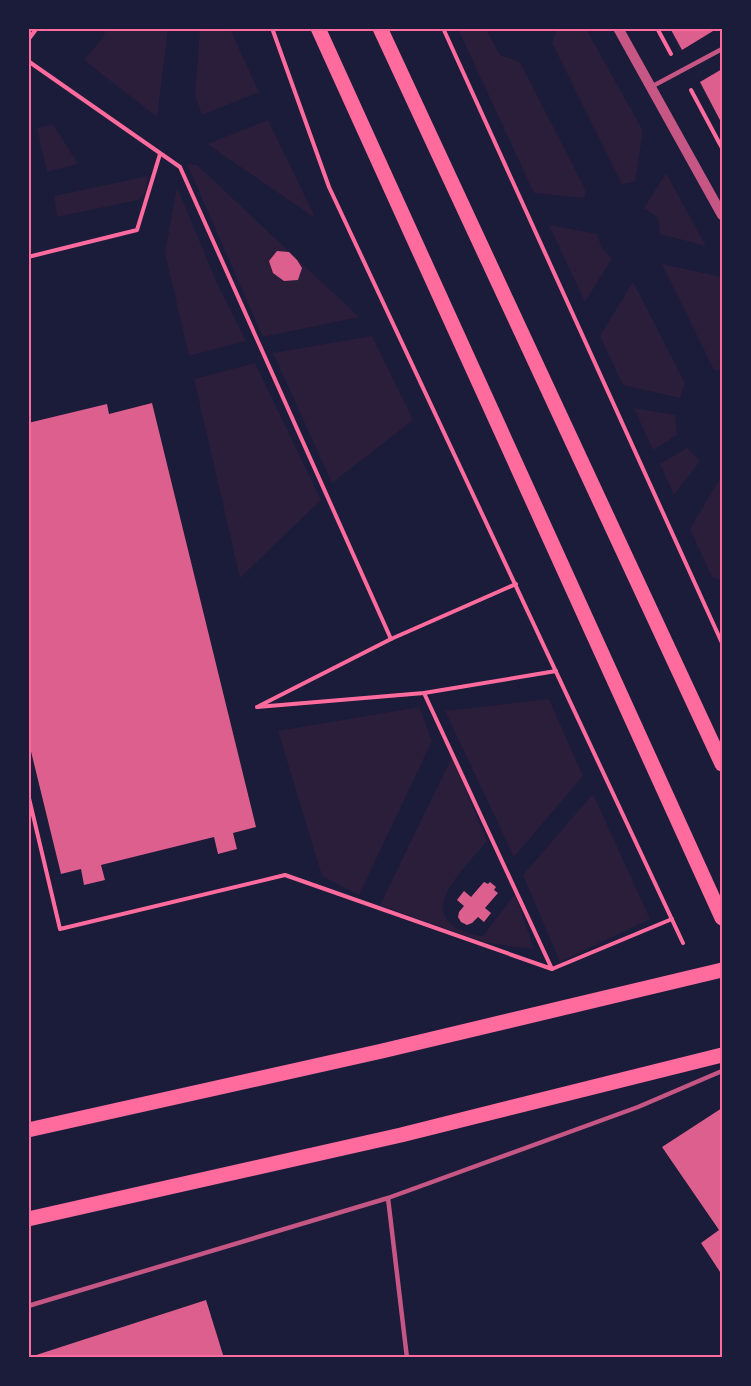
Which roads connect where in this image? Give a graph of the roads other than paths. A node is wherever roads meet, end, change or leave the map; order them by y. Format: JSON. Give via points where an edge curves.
{"nodes":[{"id":1,"x":318,"y":28,"type":"edge"},
{"id":2,"x":380,"y":28,"type":"edge"},
{"id":3,"x":618,"y":28,"type":"edge"},
{"id":4,"x":723,"y":49,"type":"edge"},
{"id":5,"x":651,"y":87,"type":"junction"},
{"id":6,"x":723,"y":215,"type":"edge"},
{"id":7,"x":723,"y":764,"type":"edge"},
{"id":8,"x":723,"y":918,"type":"edge"},
{"id":9,"x":723,"y":970,"type":"edge"},
{"id":10,"x":723,"y":1055,"type":"edge"},
{"id":11,"x":723,"y":1071,"type":"edge"},
{"id":12,"x":28,"y":1130,"type":"edge"},
{"id":13,"x":388,"y":1198,"type":"junction"},
{"id":14,"x":28,"y":1219,"type":"edge"},
{"id":15,"x":28,"y":1306,"type":"edge"},
{"id":16,"x":407,"y":1358,"type":"edge"}],
"edges":[{"from":1,"to":8,"type":"main road"},
{"from":2,"to":7,"type":"main road"},
{"from":3,"to":5,"type":"street"},
{"from":4,"to":5,"type":"lane"},
{"from":5,"to":6,"type":"street"},
{"from":9,"to":12,"type":"main road"},
{"from":10,"to":14,"type":"main road","via":[[400,1135]]},
{"from":11,"to":13,"type":"lane","via":[[638,1107]]},
{"from":13,"to":15,"type":"lane"},
{"from":13,"to":16,"type":"lane"}]}
